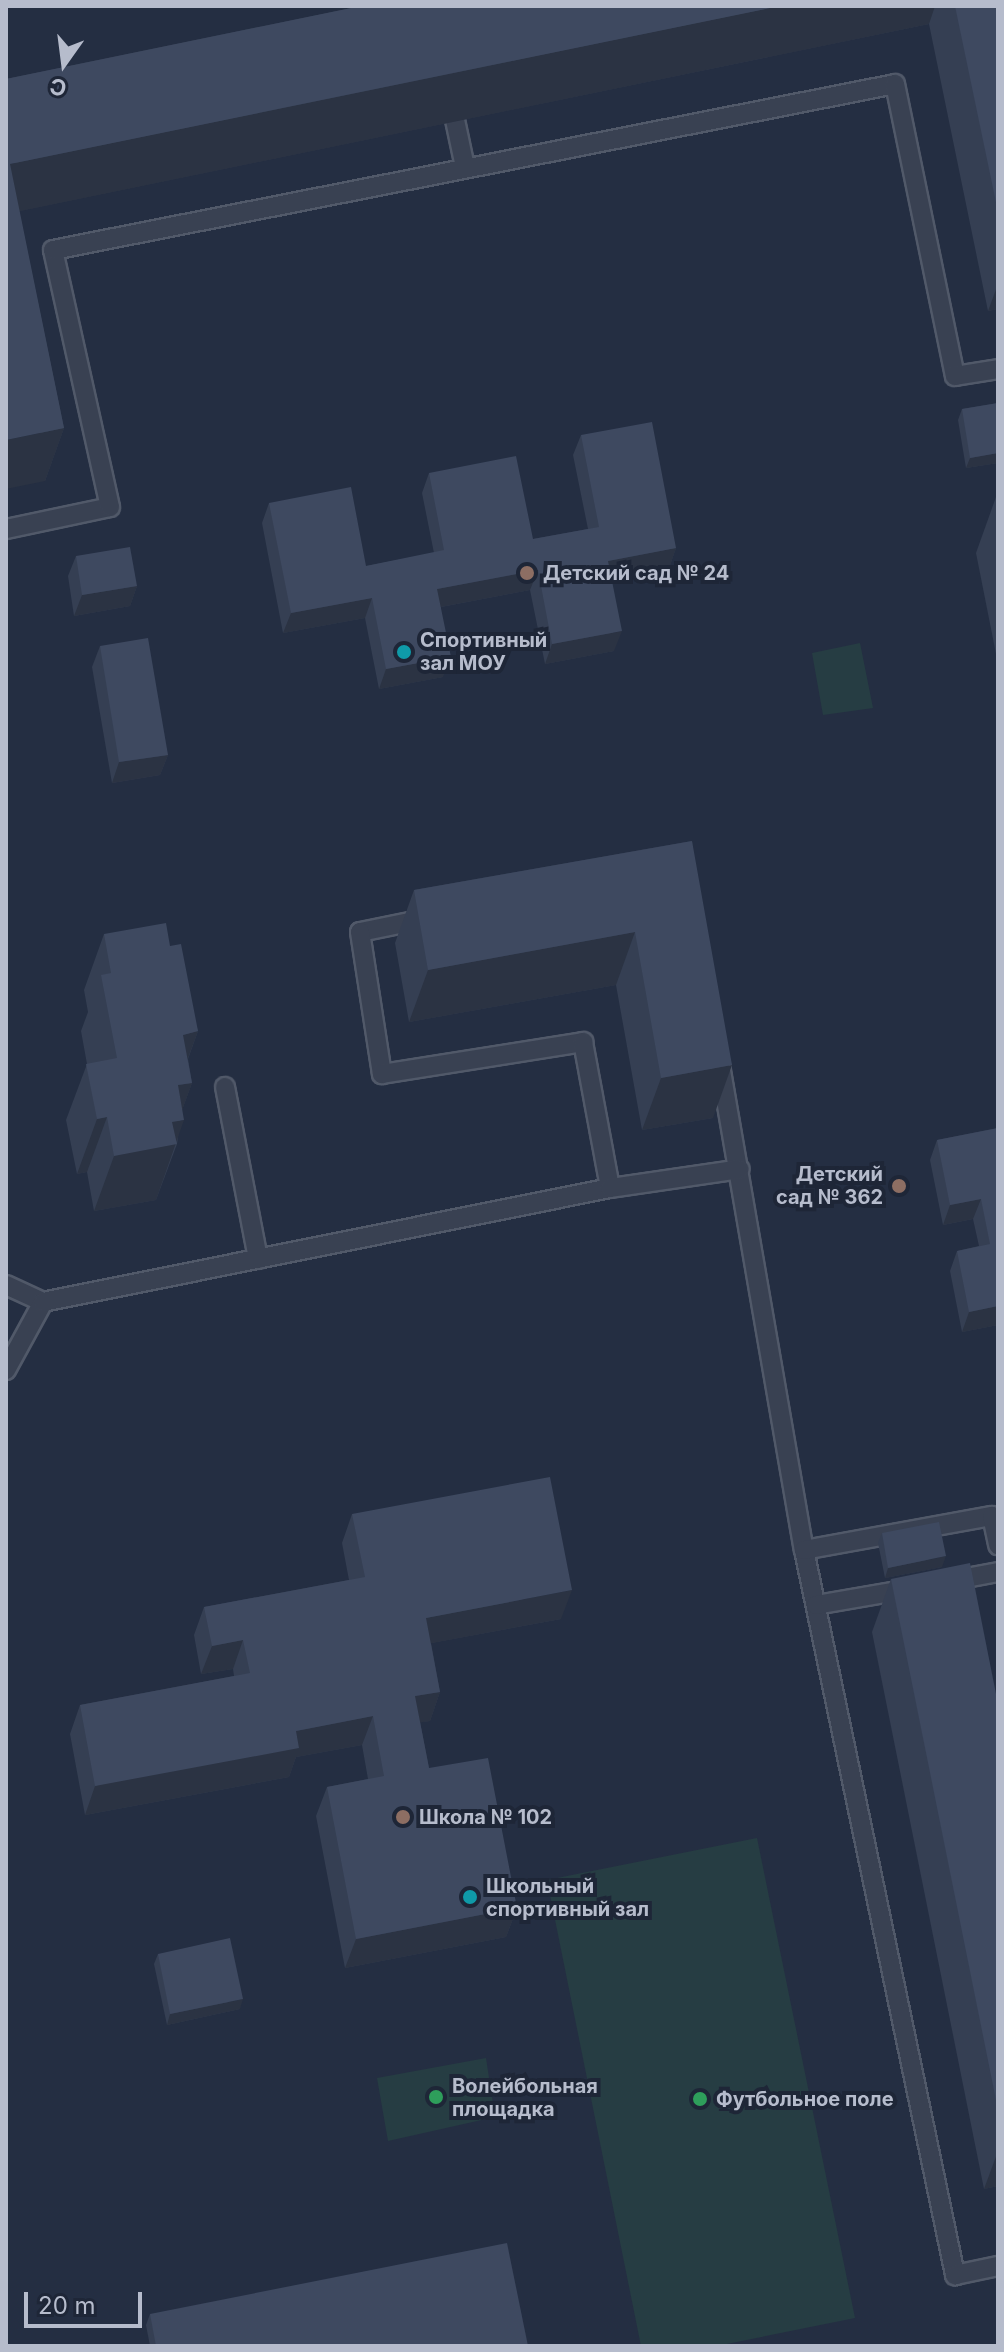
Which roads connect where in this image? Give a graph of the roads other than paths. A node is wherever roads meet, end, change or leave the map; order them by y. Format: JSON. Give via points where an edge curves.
{"nodes":[{"id":1,"x":455,"y":120,"type":"edge"},
{"id":2,"x":465,"y":167,"type":"junction"},
{"id":3,"x":998,"y":369,"type":"edge"},
{"id":4,"x":6,"y":529,"type":"edge"},
{"id":5,"x":437,"y":917,"type":"edge"},
{"id":6,"x":717,"y":1049,"type":"edge"},
{"id":7,"x":225,"y":1087,"type":"dead end"},
{"id":8,"x":740,"y":1169,"type":"junction"},
{"id":9,"x":610,"y":1188,"type":"junction"},
{"id":10,"x":258,"y":1259,"type":"junction"},
{"id":11,"x":6,"y":1285,"type":"edge"},
{"id":12,"x":43,"y":1302,"type":"junction"},
{"id":13,"x":6,"y":1370,"type":"edge"},
{"id":14,"x":998,"y":1545,"type":"edge"},
{"id":15,"x":804,"y":1550,"type":"junction"},
{"id":16,"x":998,"y":1572,"type":"edge"},
{"id":17,"x":816,"y":1605,"type":"junction"},
{"id":18,"x":998,"y":2266,"type":"edge"}],
"edges":[{"from":1,"to":2,"type":"lane"},
{"from":2,"to":3,"type":"lane","via":[[895,84],[955,376]]},
{"from":2,"to":4,"type":"lane","via":[[53,250],[110,507]]},
{"from":5,"to":9,"type":"lane","via":[[360,932],[382,1074],[583,1042]]},
{"from":6,"to":8,"type":"lane"},
{"from":7,"to":10,"type":"lane"},
{"from":8,"to":9,"type":"lane"},
{"from":8,"to":15,"type":"lane"},
{"from":9,"to":10,"type":"lane"},
{"from":10,"to":12,"type":"lane"},
{"from":11,"to":12,"type":"lane"},
{"from":12,"to":13,"type":"lane"},
{"from":14,"to":15,"type":"lane","via":[[992,1516]]},
{"from":15,"to":17,"type":"lane"},
{"from":16,"to":17,"type":"lane"},
{"from":17,"to":18,"type":"lane","via":[[955,2275]]}]}
